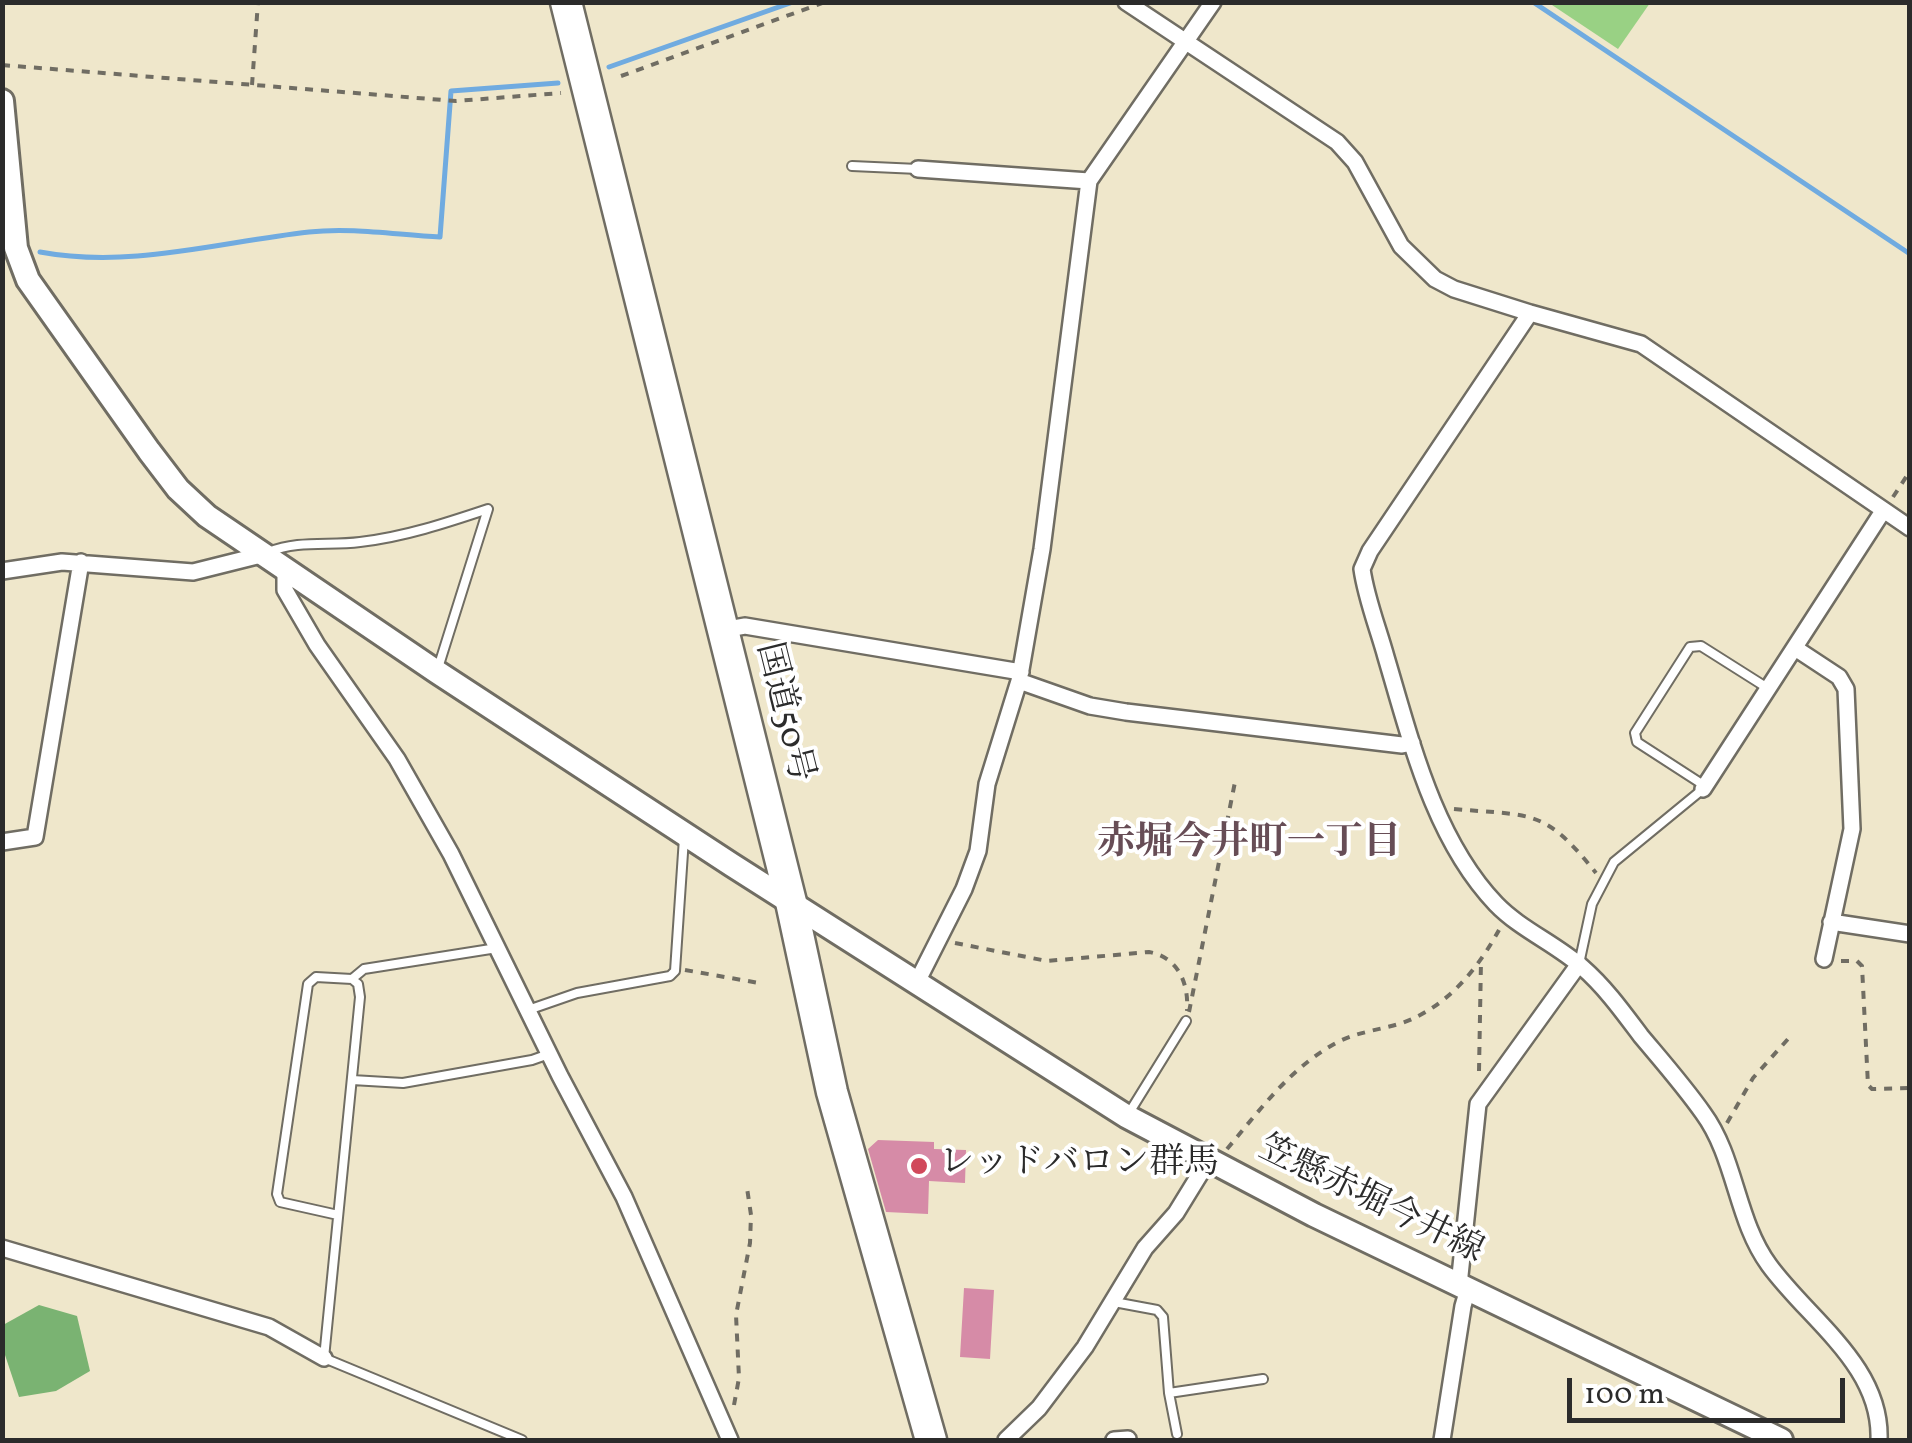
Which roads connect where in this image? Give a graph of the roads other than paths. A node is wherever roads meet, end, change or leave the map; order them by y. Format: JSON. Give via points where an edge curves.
{"nodes":[{"id":1,"x":566,"y":2,"type":"edge"},
{"id":2,"x":1126,"y":2,"type":"edge"},
{"id":3,"x":1213,"y":2,"type":"edge"},
{"id":4,"x":1187,"y":42,"type":"junction"},
{"id":5,"x":2,"y":101,"type":"edge"},
{"id":6,"x":852,"y":166,"type":"dead end"},
{"id":7,"x":918,"y":169,"type":"joint"},
{"id":8,"x":1089,"y":181,"type":"junction"},
{"id":9,"x":1530,"y":313,"type":"junction"},
{"id":10,"x":1883,"y":511,"type":"junction"},
{"id":11,"x":1910,"y":528,"type":"edge"},
{"id":12,"x":264,"y":554,"type":"junction"},
{"id":13,"x":81,"y":562,"type":"junction"},
{"id":14,"x":285,"y":568,"type":"junction"},
{"id":15,"x":2,"y":571,"type":"edge"},
{"id":16,"x":722,"y":630,"type":"junction"},
{"id":17,"x":1795,"y":648,"type":"junction"},
{"id":18,"x":437,"y":672,"type":"junction"},
{"id":19,"x":1020,"y":676,"type":"junction"},
{"id":20,"x":1769,"y":689,"type":"junction"},
{"id":21,"x":1412,"y":743,"type":"junction"},
{"id":22,"x":1704,"y":788,"type":"junction"},
{"id":23,"x":685,"y":834,"type":"junction"},
{"id":24,"x":2,"y":842,"type":"edge"},
{"id":25,"x":790,"y":902,"type":"junction"},
{"id":26,"x":1831,"y":922,"type":"junction"},
{"id":27,"x":1910,"y":934,"type":"edge"},
{"id":28,"x":497,"y":948,"type":"junction"},
{"id":29,"x":1824,"y":959,"type":"road end"},
{"id":30,"x":1579,"y":964,"type":"junction"},
{"id":31,"x":352,"y":979,"type":"junction"},
{"id":32,"x":916,"y":984,"type":"junction"},
{"id":33,"x":528,"y":1010,"type":"junction"},
{"id":34,"x":1186,"y":1021,"type":"road end"},
{"id":35,"x":549,"y":1054,"type":"junction"},
{"id":36,"x":352,"y":1080,"type":"junction"},
{"id":37,"x":1126,"y":1116,"type":"junction"},
{"id":38,"x":1211,"y":1163,"type":"junction"},
{"id":39,"x":338,"y":1215,"type":"junction"},
{"id":40,"x":2,"y":1248,"type":"edge"},
{"id":41,"x":1464,"y":1287,"type":"junction"},
{"id":42,"x":1114,"y":1302,"type":"junction"},
{"id":43,"x":324,"y":1358,"type":"junction"},
{"id":44,"x":1263,"y":1379,"type":"dead end"},
{"id":45,"x":1169,"y":1393,"type":"junction"},
{"id":46,"x":1177,"y":1434,"type":"dead end"},
{"id":47,"x":522,"y":1440,"type":"edge"},
{"id":48,"x":730,"y":1440,"type":"edge"},
{"id":49,"x":931,"y":1440,"type":"edge"},
{"id":50,"x":1006,"y":1440,"type":"edge"},
{"id":51,"x":1442,"y":1440,"type":"edge"},
{"id":52,"x":1781,"y":1440,"type":"edge"},
{"id":53,"x":1878,"y":1440,"type":"edge"}],
"edges":[{"from":1,"to":16,"type":"highway","name":"国道50号"},
{"from":2,"to":4,"type":"street"},
{"from":3,"to":4,"type":"street"},
{"from":4,"to":8,"type":"street"},
{"from":4,"to":9,"type":"street","via":[[1337,142],[1418,266],[1454,289]]},
{"from":5,"to":12,"type":"street","name":"笠懸赤堀今井線","via":[[16,248],[28,280],[178,489]]},
{"from":6,"to":7,"type":"lane"},
{"from":7,"to":8,"type":"street"},
{"from":8,"to":19,"type":"street"},
{"from":9,"to":10,"type":"street","via":[[1640,344]]},
{"from":9,"to":21,"type":"street","via":[[1362,569]]},
{"from":10,"to":11,"type":"street"},
{"from":10,"to":17,"type":"street"},
{"from":12,"to":13,"type":"street","via":[[193,572]]},
{"from":12,"to":14,"type":"street","name":"笠懸赤堀今井線"},
{"from":12,"to":18,"type":"lane","via":[[298,544],[363,542],[488,510]]},
{"from":13,"to":15,"type":"street"},
{"from":13,"to":24,"type":"street","via":[[35,837]]},
{"from":14,"to":18,"type":"street","name":"笠懸赤堀今井線"},
{"from":14,"to":28,"type":"street","via":[[285,590],[397,759]]},
{"from":16,"to":19,"type":"street","via":[[745,626]]},
{"from":16,"to":25,"type":"highway","name":"国道50号"},
{"from":17,"to":20,"type":"street"},
{"from":17,"to":26,"type":"street","via":[[1846,689],[1852,828]]},
{"from":18,"to":23,"type":"street","name":"笠懸赤堀今井線"},
{"from":19,"to":21,"type":"street","via":[[1090,706]]},
{"from":19,"to":32,"type":"street","via":[[988,784],[978,851]]},
{"from":20,"to":22,"type":"street"},
{"from":20,"to":22,"type":"lane","via":[[1701,646],[1690,648],[1635,733],[1637,742]]},
{"from":21,"to":30,"type":"street","via":[[1446,830],[1484,889]]},
{"from":22,"to":30,"type":"lane","via":[[1614,862],[1592,904]]},
{"from":23,"to":25,"type":"street","name":"笠懸赤堀今井線"},
{"from":23,"to":33,"type":"lane","via":[[675,971]]},
{"from":25,"to":32,"type":"street","name":"笠懸赤堀今井線"},
{"from":25,"to":49,"type":"highway","name":"国道50号","via":[[841,1127]]},
{"from":26,"to":27,"type":"street"},
{"from":26,"to":29,"type":"street"},
{"from":28,"to":31,"type":"lane","via":[[364,969]]},
{"from":28,"to":33,"type":"street"},
{"from":30,"to":41,"type":"street","via":[[1481,1096]]},
{"from":30,"to":53,"type":"street","via":[[1716,1134],[1757,1245],[1848,1356],[1876,1403]]},
{"from":31,"to":36,"type":"lane","via":[[360,996]]},
{"from":31,"to":39,"type":"lane","via":[[316,977],[308,984],[277,1194],[280,1202]]},
{"from":32,"to":37,"type":"street","name":"笠懸赤堀今井線"},
{"from":33,"to":35,"type":"street"},
{"from":34,"to":37,"type":"lane"},
{"from":35,"to":36,"type":"lane","via":[[402,1083]]},
{"from":35,"to":48,"type":"street","via":[[624,1197]]},
{"from":36,"to":39,"type":"lane"},
{"from":37,"to":38,"type":"street","name":"笠懸赤堀今井線"},
{"from":38,"to":41,"type":"street","name":"笠懸赤堀今井線"},
{"from":38,"to":42,"type":"street","via":[[1145,1248]]},
{"from":39,"to":43,"type":"lane"},
{"from":40,"to":43,"type":"street","via":[[269,1327]]},
{"from":41,"to":51,"type":"street"},
{"from":41,"to":52,"type":"street","name":"笠懸赤堀今井線"},
{"from":42,"to":45,"type":"lane","via":[[1160,1313]]},
{"from":42,"to":50,"type":"street","via":[[1039,1408]]},
{"from":43,"to":47,"type":"lane"},
{"from":44,"to":45,"type":"lane"},
{"from":45,"to":46,"type":"lane"}]}
